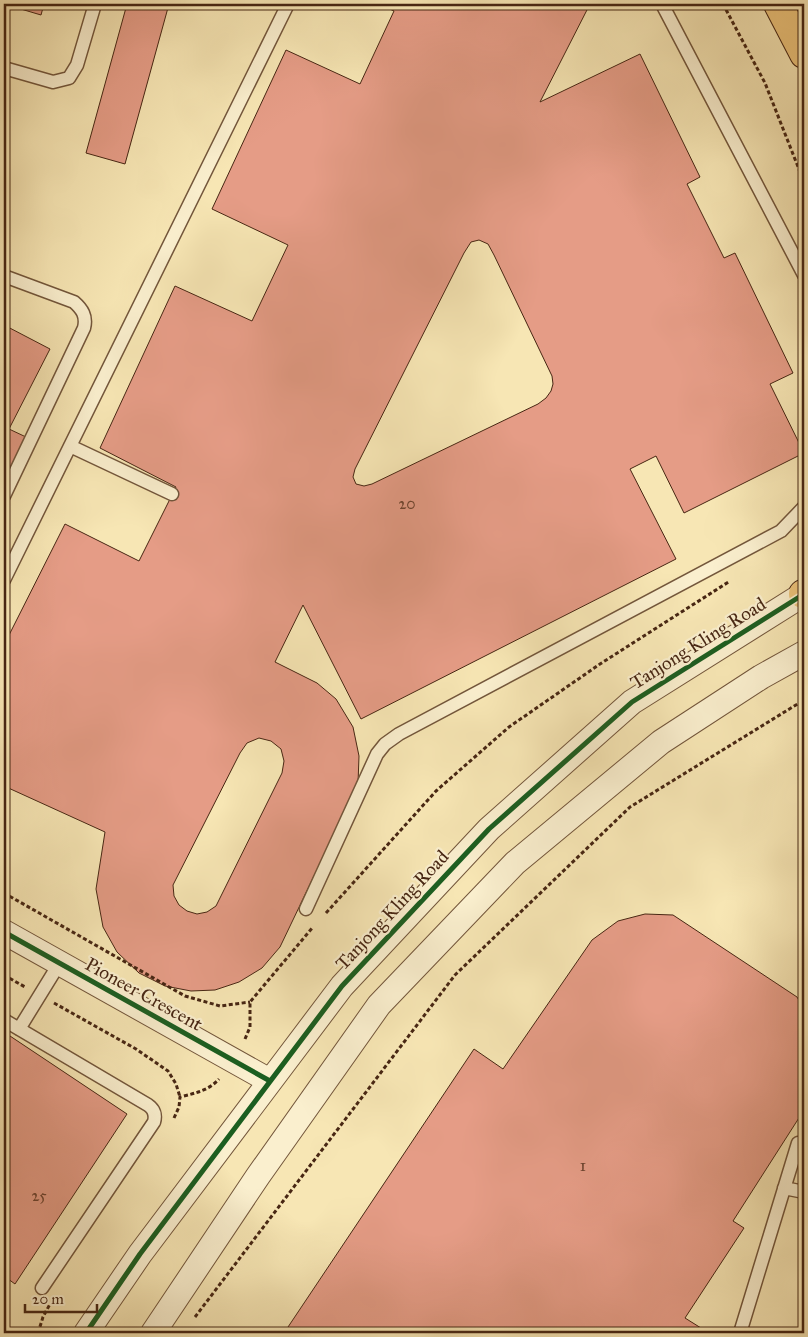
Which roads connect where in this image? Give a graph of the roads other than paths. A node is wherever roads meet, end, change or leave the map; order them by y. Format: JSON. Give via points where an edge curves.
{"nodes":[{"id":1,"x":95,"y":4,"type":"edge"},
{"id":2,"x":288,"y":4,"type":"edge"},
{"id":3,"x":662,"y":4,"type":"edge"},
{"id":4,"x":778,"y":4,"type":"edge"},
{"id":5,"x":804,"y":54,"type":"edge"},
{"id":6,"x":4,"y":68,"type":"edge"},
{"id":7,"x":804,"y":275,"type":"edge"},
{"id":8,"x":4,"y":276,"type":"edge"},
{"id":9,"x":70,"y":446,"type":"junction"},
{"id":10,"x":172,"y":494,"type":"dead end"},
{"id":11,"x":4,"y":496,"type":"edge"},
{"id":12,"x":804,"y":507,"type":"edge"},
{"id":13,"x":4,"y":580,"type":"edge"},
{"id":14,"x":804,"y":594,"type":"edge"},
{"id":15,"x":804,"y":653,"type":"edge"},
{"id":16,"x":306,"y":909,"type":"dead end"},
{"id":17,"x":4,"y":932,"type":"edge"},
{"id":18,"x":59,"y":964,"type":"junction"},
{"id":19,"x":4,"y":1020,"type":"edge"},
{"id":20,"x":19,"y":1029,"type":"junction"},
{"id":21,"x":270,"y":1081,"type":"junction"},
{"id":22,"x":801,"y":1144,"type":"edge"},
{"id":23,"x":784,"y":1188,"type":"junction"},
{"id":24,"x":804,"y":1192,"type":"edge"},
{"id":25,"x":42,"y":1288,"type":"dead end"},
{"id":26,"x":86,"y":1333,"type":"edge"},
{"id":27,"x":153,"y":1333,"type":"edge"},
{"id":28,"x":740,"y":1333,"type":"edge"}],
"edges":[{"from":1,"to":6,"type":"lane","via":[[78,65],[69,78],[53,82]]},
{"from":2,"to":9,"type":"lane"},
{"from":3,"to":7,"type":"lane"},
{"from":4,"to":5,"type":"main road"},
{"from":8,"to":11,"type":"lane","via":[[74,302],[86,321]]},
{"from":9,"to":10,"type":"lane"},
{"from":9,"to":13,"type":"lane"},
{"from":12,"to":16,"type":"lane","via":[[782,531],[399,734],[386,744],[378,754]]},
{"from":14,"to":21,"type":"street","name":"Tanjong Kling Road","via":[[632,702],[489,829],[342,986]]},
{"from":15,"to":27,"type":"street","via":[[761,677],[662,742],[515,863],[392,991],[258,1176]]},
{"from":17,"to":18,"type":"street","name":"Pioneer Crescent"},
{"from":18,"to":20,"type":"lane"},
{"from":18,"to":21,"type":"street","name":"Pioneer Crescent"},
{"from":19,"to":20,"type":"lane"},
{"from":20,"to":25,"type":"lane","via":[[148,1105],[155,1118]]},
{"from":21,"to":26,"type":"street","name":"Tanjong Kling Road","via":[[140,1254]]},
{"from":22,"to":23,"type":"lane"},
{"from":23,"to":24,"type":"lane"},
{"from":23,"to":28,"type":"lane"}]}
